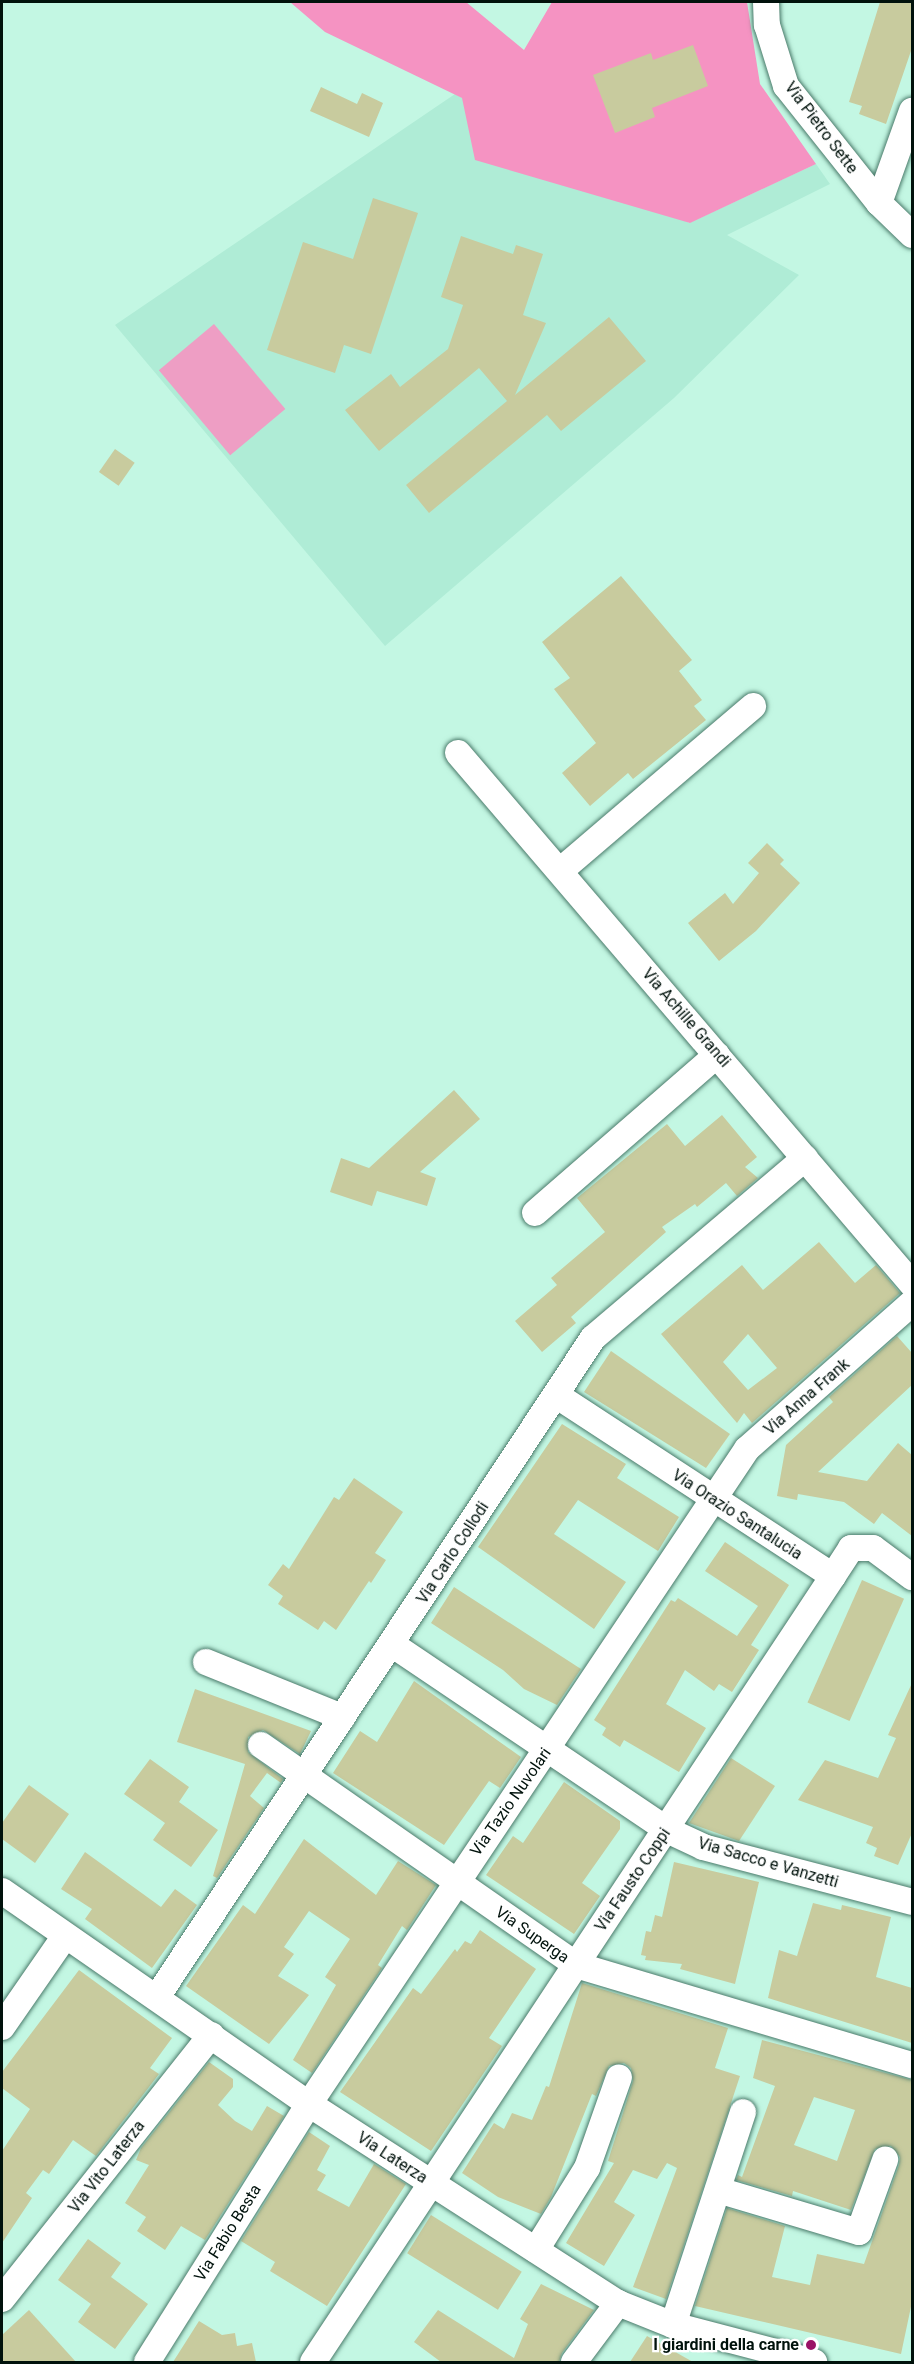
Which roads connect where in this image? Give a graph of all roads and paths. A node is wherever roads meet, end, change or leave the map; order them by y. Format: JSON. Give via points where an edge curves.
{"nodes":[{"id":1,"x":766,"y":2,"type":"edge"},
{"id":2,"x":912,"y":111,"type":"edge"},
{"id":3,"x":879,"y":203,"type":"junction"},
{"id":4,"x":912,"y":235,"type":"edge"},
{"id":5,"x":753,"y":705,"type":"dead end"},
{"id":6,"x":458,"y":753,"type":"dead end"},
{"id":7,"x":560,"y":871,"type":"junction"},
{"id":8,"x":717,"y":1055,"type":"junction"},
{"id":9,"x":805,"y":1158,"type":"junction"},
{"id":10,"x":535,"y":1213,"type":"dead end"},
{"id":11,"x":912,"y":1284,"type":"edge"},
{"id":12,"x":912,"y":1303,"type":"edge"},
{"id":13,"x":556,"y":1395,"type":"junction"},
{"id":14,"x":712,"y":1500,"type":"junction"},
{"id":15,"x":833,"y":1576,"type":"junction"},
{"id":16,"x":912,"y":1577,"type":"edge"},
{"id":17,"x":393,"y":1645,"type":"junction"},
{"id":18,"x":206,"y":1662,"type":"dead end"},
{"id":19,"x":342,"y":1718,"type":"junction"},
{"id":20,"x":261,"y":1745,"type":"dead end"},
{"id":21,"x":547,"y":1751,"type":"junction"},
{"id":22,"x":306,"y":1775,"type":"junction"},
{"id":23,"x":667,"y":1830,"type":"junction"},
{"id":24,"x":454,"y":1882,"type":"junction"},
{"id":25,"x":2,"y":1891,"type":"edge"},
{"id":26,"x":909,"y":1893,"type":"edge"},
{"id":27,"x":65,"y":1936,"type":"junction"},
{"id":28,"x":576,"y":1965,"type":"junction"},
{"id":29,"x":157,"y":1997,"type":"junction"},
{"id":30,"x":2,"y":2027,"type":"edge"},
{"id":31,"x":211,"y":2035,"type":"junction"},
{"id":32,"x":912,"y":2065,"type":"edge"},
{"id":33,"x":619,"y":2076,"type":"dead end"},
{"id":34,"x":309,"y":2104,"type":"junction"},
{"id":35,"x":743,"y":2112,"type":"dead end"},
{"id":36,"x":885,"y":2160,"type":"dead end"},
{"id":37,"x":432,"y":2184,"type":"junction"},
{"id":38,"x":718,"y":2190,"type":"junction"},
{"id":39,"x":536,"y":2250,"type":"junction"},
{"id":40,"x":2,"y":2299,"type":"edge"},
{"id":41,"x":618,"y":2303,"type":"junction"},
{"id":42,"x":674,"y":2325,"type":"junction"},
{"id":43,"x":147,"y":2362,"type":"edge"},
{"id":44,"x":313,"y":2362,"type":"edge"},
{"id":45,"x":574,"y":2362,"type":"edge"},
{"id":46,"x":814,"y":2362,"type":"edge"}],
"edges":[{"from":1,"to":3,"type":"street","name":"Via Pietro Sette","via":[[767,25],[786,86]]},
{"from":2,"to":3,"type":"street"},
{"from":3,"to":4,"type":"street","name":"Via Pietro Sette"},
{"from":5,"to":7,"type":"street"},
{"from":6,"to":7,"type":"street","name":"Via Achille Grandi"},
{"from":7,"to":8,"type":"street","name":"Via Achille Grandi"},
{"from":8,"to":9,"type":"street","name":"Via Achille Grandi"},
{"from":8,"to":10,"type":"street"},
{"from":9,"to":11,"type":"street","name":"Via Achille Grandi"},
{"from":9,"to":13,"type":"street","name":"Via Carlo Collodi","via":[[593,1338]]},
{"from":12,"to":14,"type":"street","name":"Via Anna Frank","via":[[747,1449]]},
{"from":13,"to":14,"type":"street","name":"Via Orazio Santalucia"},
{"from":13,"to":17,"type":"street","name":"Via Carlo Collodi"},
{"from":14,"to":15,"type":"street","name":"Via Orazio Santalucia"},
{"from":14,"to":21,"type":"street","name":"Via Tazio Nuvolari"},
{"from":15,"to":16,"type":"street","via":[[851,1548],[873,1548]]},
{"from":15,"to":23,"type":"street","name":"Via Fausto Coppi"},
{"from":17,"to":19,"type":"street","name":"Via Carlo Collodi"},
{"from":17,"to":21,"type":"street","name":"Via Sacco e Vanzetti"},
{"from":18,"to":19,"type":"street"},
{"from":19,"to":22,"type":"street","name":"Via Carlo Collodi"},
{"from":20,"to":22,"type":"street","name":"Via Superga"},
{"from":21,"to":23,"type":"street","name":"Via Sacco e Vanzetti"},
{"from":21,"to":24,"type":"street","name":"Via Tazio Nuvolari"},
{"from":22,"to":24,"type":"street","name":"Via Superga"},
{"from":22,"to":29,"type":"street","name":"Via Carlo Collodi"},
{"from":23,"to":26,"type":"street","name":"Via Sacco e Vanzetti","via":[[703,1847]]},
{"from":23,"to":28,"type":"street","name":"Via Fausto Coppi"},
{"from":24,"to":28,"type":"street","name":"Via Superga"},
{"from":24,"to":34,"type":"street","name":"Via Tazio Nuvolari"},
{"from":25,"to":27,"type":"street","name":"Via Laterza"},
{"from":27,"to":29,"type":"street","name":"Via Laterza"},
{"from":27,"to":30,"type":"street"},
{"from":28,"to":32,"type":"street","name":"Via Superga"},
{"from":28,"to":37,"type":"street","name":"Via Fausto Coppi"},
{"from":29,"to":31,"type":"street","name":"Via Laterza"},
{"from":31,"to":34,"type":"street","name":"Via Laterza"},
{"from":31,"to":40,"type":"street","name":"Via Vito Laterza"},
{"from":33,"to":39,"type":"street","via":[[587,2168]]},
{"from":34,"to":37,"type":"street","name":"Via Laterza"},
{"from":34,"to":43,"type":"street","name":"Via Fabio Besta"},
{"from":35,"to":38,"type":"street"},
{"from":36,"to":38,"type":"street","via":[[858,2232]]},
{"from":37,"to":39,"type":"street","name":"Via Laterza"},
{"from":37,"to":44,"type":"street","name":"Via Fausto Coppi"},
{"from":38,"to":42,"type":"street"},
{"from":39,"to":41,"type":"street","name":"Via Laterza"},
{"from":41,"to":42,"type":"street","name":"Via Laterza"},
{"from":41,"to":45,"type":"street"},
{"from":42,"to":46,"type":"street","name":"Via Laterza"}]}
